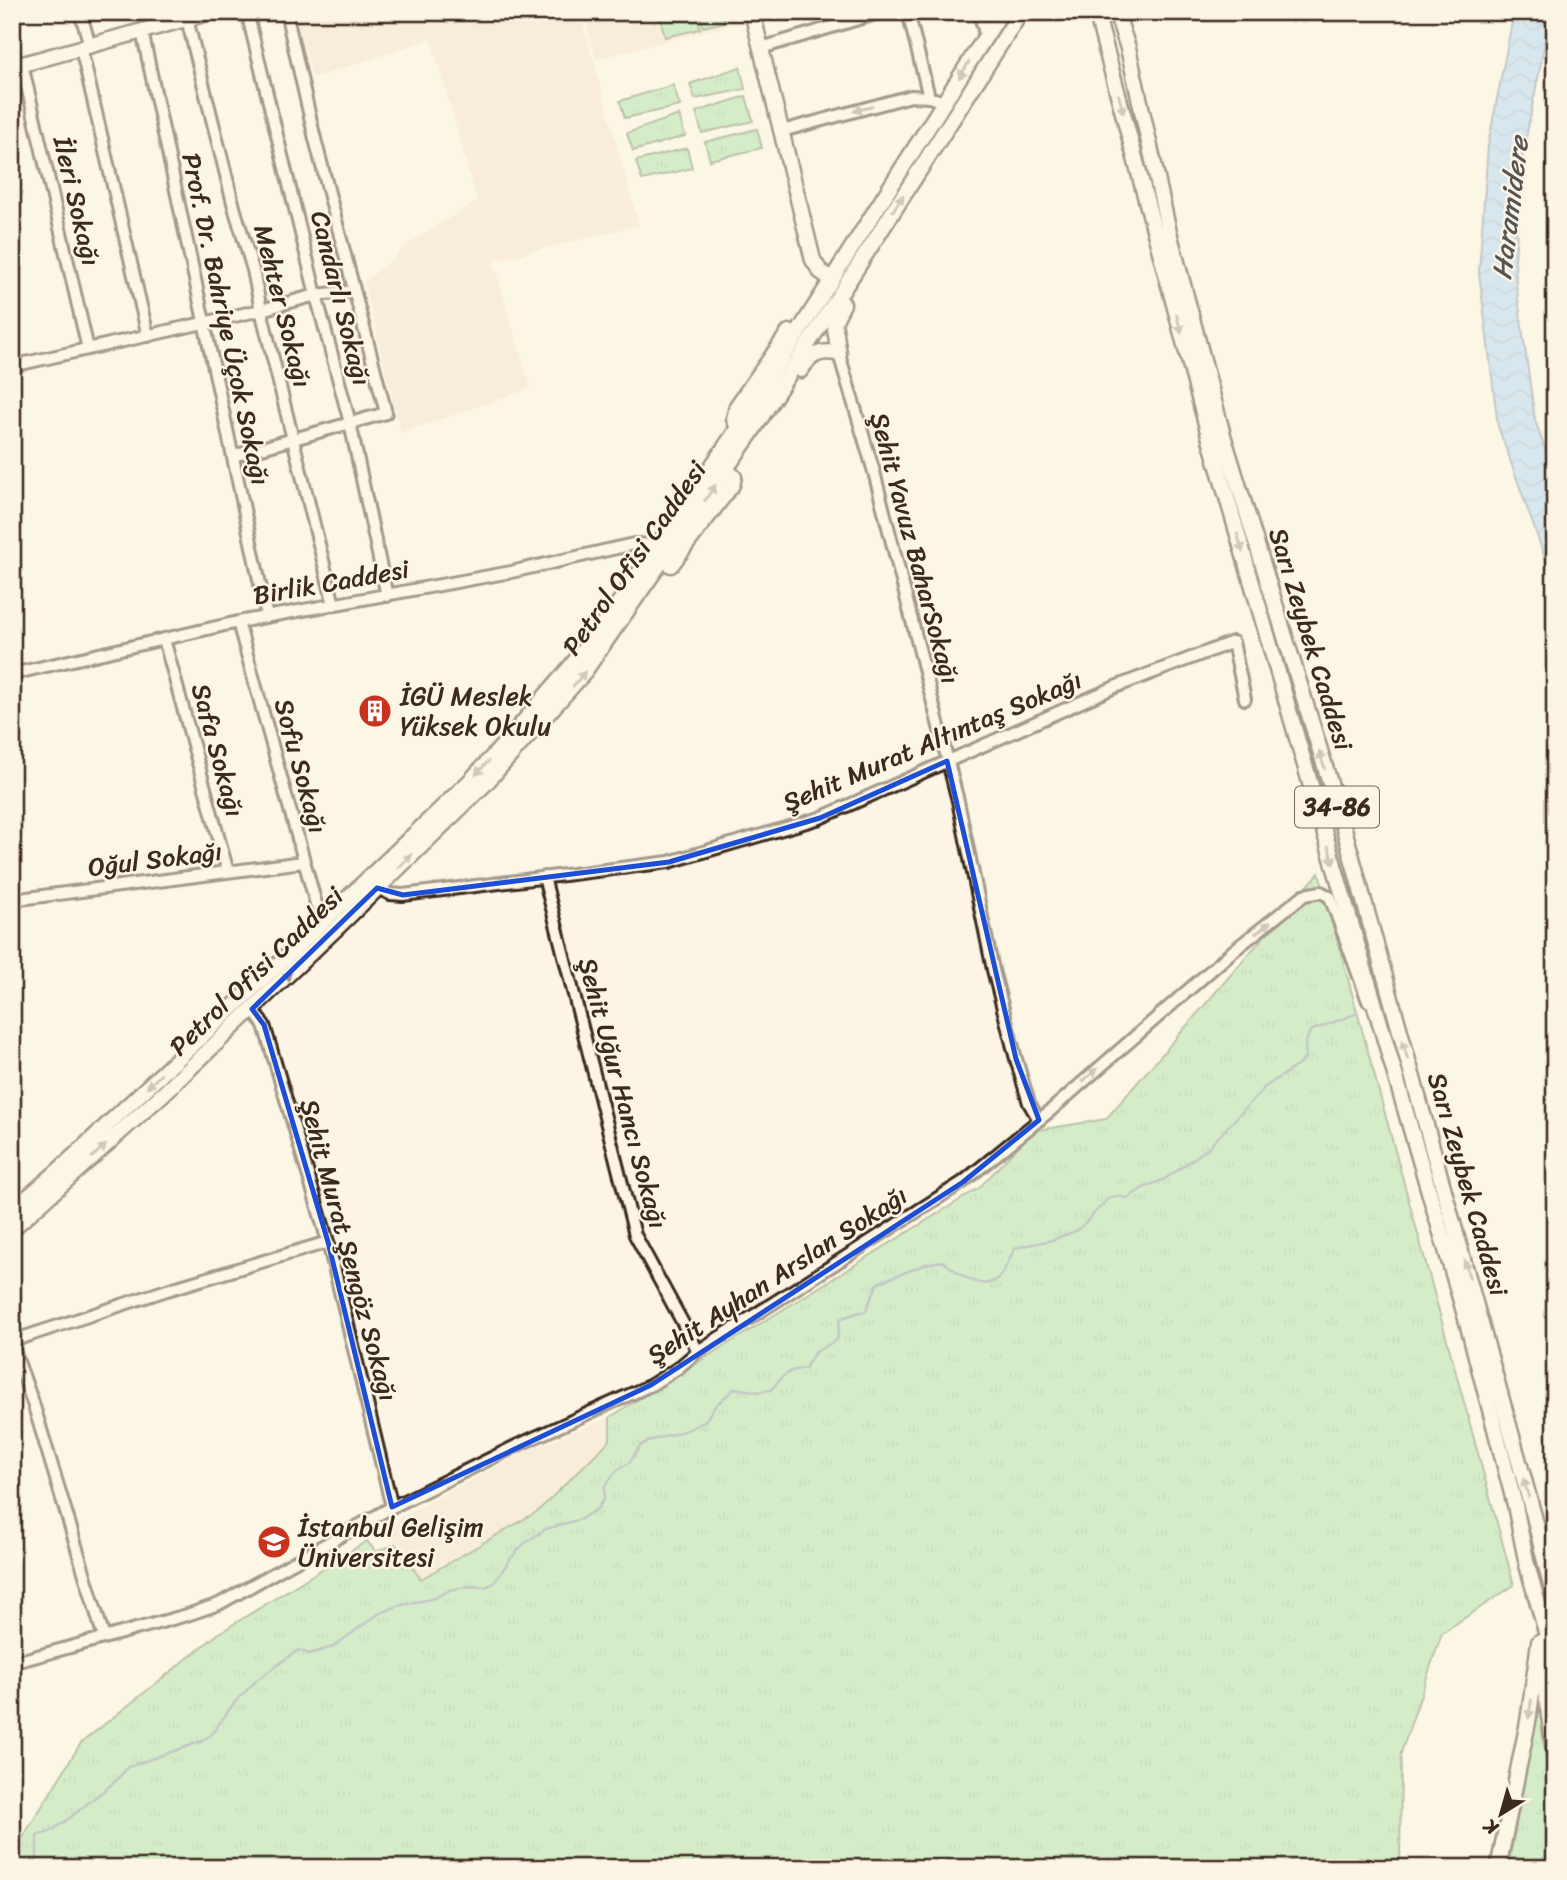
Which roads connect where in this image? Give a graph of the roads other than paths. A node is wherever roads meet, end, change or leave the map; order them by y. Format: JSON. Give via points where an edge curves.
{"nodes":[{"id":1,"x":80,"y":12,"type":"edge"},
{"id":2,"x":211,"y":12,"type":"edge"},
{"id":3,"x":247,"y":12,"type":"edge"},
{"id":4,"x":286,"y":12,"type":"edge"},
{"id":5,"x":752,"y":12,"type":"edge"},
{"id":6,"x":882,"y":12,"type":"edge"},
{"id":7,"x":908,"y":12,"type":"edge"},
{"id":8,"x":979,"y":12,"type":"edge"},
{"id":9,"x":1001,"y":12,"type":"edge"},
{"id":10,"x":1023,"y":12,"type":"edge"},
{"id":11,"x":1094,"y":12,"type":"edge"},
{"id":12,"x":1116,"y":12,"type":"edge"},
{"id":13,"x":157,"y":19,"type":"edge"},
{"id":14,"x":187,"y":19,"type":"junction"},
{"id":15,"x":142,"y":31,"type":"junction"},
{"id":16,"x":986,"y":37,"type":"junction"},
{"id":17,"x":85,"y":47,"type":"junction"},
{"id":18,"x":761,"y":48,"type":"junction"},
{"id":19,"x":17,"y":65,"type":"edge"},
{"id":20,"x":929,"y":97,"type":"junction"},
{"id":21,"x":944,"y":102,"type":"junction"},
{"id":22,"x":782,"y":131,"type":"junction"},
{"id":23,"x":874,"y":241,"type":"junction"},
{"id":24,"x":831,"y":279,"type":"junction"},
{"id":25,"x":354,"y":291,"type":"junction"},
{"id":26,"x":316,"y":295,"type":"junction"},
{"id":27,"x":261,"y":310,"type":"junction"},
{"id":28,"x":206,"y":323,"type":"junction"},
{"id":29,"x":148,"y":336,"type":"junction"},
{"id":30,"x":88,"y":349,"type":"junction"},
{"id":31,"x":839,"y":354,"type":"junction"},
{"id":32,"x":12,"y":366,"type":"edge"},
{"id":33,"x":350,"y":423,"type":"junction"},
{"id":34,"x":745,"y":431,"type":"junction"},
{"id":35,"x":294,"y":440,"type":"junction"},
{"id":36,"x":233,"y":456,"type":"junction"},
{"id":37,"x":721,"y":465,"type":"junction"},
{"id":38,"x":659,"y":545,"type":"junction"},
{"id":39,"x":387,"y":596,"type":"junction"},
{"id":40,"x":334,"y":605,"type":"junction"},
{"id":41,"x":267,"y":617,"type":"junction"},
{"id":42,"x":237,"y":622,"type":"junction"},
{"id":43,"x":164,"y":639,"type":"junction"},
{"id":44,"x":12,"y":674,"type":"edge"},
{"id":45,"x":1245,"y":699,"type":"dead end"},
{"id":46,"x":947,"y":761,"type":"junction"},
{"id":47,"x":303,"y":862,"type":"junction"},
{"id":48,"x":228,"y":872,"type":"junction"},
{"id":49,"x":544,"y":877,"type":"junction"},
{"id":50,"x":377,"y":888,"type":"junction"},
{"id":51,"x":12,"y":900,"type":"edge"},
{"id":52,"x":334,"y":921,"type":"junction"},
{"id":53,"x":252,"y":1009,"type":"junction"},
{"id":54,"x":1395,"y":1070,"type":"junction"},
{"id":55,"x":1039,"y":1120,"type":"junction"},
{"id":56,"x":12,"y":1212,"type":"edge"},
{"id":57,"x":12,"y":1229,"type":"edge"},
{"id":58,"x":328,"y":1242,"type":"junction"},
{"id":59,"x":12,"y":1343,"type":"edge"},
{"id":60,"x":698,"y":1351,"type":"junction"},
{"id":61,"x":392,"y":1507,"type":"junction"},
{"id":62,"x":1527,"y":1565,"type":"junction"},
{"id":63,"x":1555,"y":1602,"type":"edge"},
{"id":64,"x":104,"y":1638,"type":"junction"},
{"id":65,"x":1539,"y":1642,"type":"junction"},
{"id":66,"x":12,"y":1663,"type":"edge"},
{"id":67,"x":1555,"y":1663,"type":"edge"},
{"id":68,"x":1555,"y":1759,"type":"edge"},
{"id":69,"x":1498,"y":1868,"type":"edge"}],
"edges":[{"from":1,"to":17,"type":"street"},
{"from":2,"to":14,"type":"main road"},
{"from":3,"to":26,"type":"street","name":"Candarlı Sokağı"},
{"from":4,"to":25,"type":"street"},
{"from":5,"to":18,"type":"main road"},
{"from":6,"to":18,"type":"street"},
{"from":7,"to":20,"type":"street"},
{"from":8,"to":16,"type":"street"},
{"from":9,"to":16,"type":"main road"},
{"from":23,"to":10,"type":"main road","name":"Petrol Ofisi Caddesi","one_way":true},
{"from":11,"to":54,"type":"main road","name":"Sarı Zeybek Caddesi","number":"34-86","one_way":true,"via":[[1210,439]]},
{"from":63,"to":12,"type":"main road","name":"Sarı Zeybek Caddesi","number":"34-86","one_way":true,"via":[[1343,825],[1223,435]]},
{"from":13,"to":14,"type":"main road"},
{"from":13,"to":15,"type":"main road"},
{"from":14,"to":27,"type":"street","name":"Mehter Sokağı"},
{"from":15,"to":17,"type":"main road"},
{"from":15,"to":28,"type":"street","name":"Prof. Dr. Bahriye Üçok Sokağı"},
{"from":16,"to":21,"type":"main road","one_way":true},
{"from":17,"to":19,"type":"main road"},
{"from":17,"to":29,"type":"street"},
{"from":18,"to":22,"type":"main road"},
{"from":19,"to":30,"type":"street","name":"İleri Sokağı"},
{"from":20,"to":21,"type":"street"},
{"from":20,"to":22,"type":"street","one_way":true,"via":[[911,96]]},
{"from":21,"to":24,"type":"main road"},
{"from":22,"to":24,"type":"main road","via":[[813,260]]},
{"from":23,"to":31,"type":"main road","via":[[836,315]]},
{"from":23,"to":34,"type":"main road","name":"Petrol Ofisi Caddesi"},
{"from":24,"to":34,"type":"main road","via":[[737,406],[734,419]]},
{"from":25,"to":26,"type":"street"},
{"from":25,"to":33,"type":"street","via":[[386,413]]},
{"from":26,"to":27,"type":"street"},
{"from":26,"to":33,"type":"street","name":"Candarlı Sokağı"},
{"from":27,"to":28,"type":"street"},
{"from":27,"to":35,"type":"street","name":"Mehter Sokağı"},
{"from":28,"to":29,"type":"street"},
{"from":28,"to":36,"type":"street","name":"Prof. Dr. Bahriye Üçok Sokağı"},
{"from":29,"to":30,"type":"street"},
{"from":30,"to":32,"type":"street"},
{"from":31,"to":34,"type":"main road","via":[[822,352],[808,359],[759,432]]},
{"from":31,"to":46,"type":"street","name":"Şehit Yavuz BaharSokağı","via":[[874,472]]},
{"from":33,"to":35,"type":"street"},
{"from":33,"to":39,"type":"street","name":"Candarlı Sokağı"},
{"from":34,"to":37,"type":"main road","name":"Petrol Ofisi Caddesi"},
{"from":35,"to":36,"type":"street"},
{"from":35,"to":40,"type":"street","name":"Mehter Sokağı"},
{"from":36,"to":41,"type":"street","name":"Prof. Dr. Bahriye Üçok Sokağı"},
{"from":37,"to":38,"type":"main road","name":"Petrol Ofisi Caddesi","one_way":true},
{"from":50,"to":37,"type":"main road","name":"Petrol Ofisi Caddesi","one_way":true,"via":[[484,785],[634,613],[732,485],[734,477]]},
{"from":38,"to":39,"type":"street","name":"Birlik Caddesi","via":[[634,544]]},
{"from":38,"to":52,"type":"main road","name":"Petrol Ofisi Caddesi","one_way":true,"via":[[592,640],[508,740]]},
{"from":39,"to":40,"type":"street","name":"Birlik Caddesi"},
{"from":40,"to":41,"type":"street","name":"Birlik Caddesi"},
{"from":41,"to":42,"type":"street","name":"Birlik Caddesi"},
{"from":42,"to":43,"type":"street","name":"Birlik Caddesi"},
{"from":42,"to":47,"type":"street","name":"Sofu Sokağı"},
{"from":43,"to":44,"type":"street","name":"Birlik Caddesi"},
{"from":43,"to":48,"type":"street","name":"Safa Sokağı"},
{"from":45,"to":46,"type":"street","name":"Şehit Murat Altıntaş Sokağı","via":[[1233,642],[1115,687]]},
{"from":46,"to":49,"type":"street","name":"Şehit Murat Altıntaş Sokağı","via":[[820,818],[779,831],[669,862]]},
{"from":46,"to":55,"type":"street","name":"Şehit Yavuz BaharSokağı","via":[[993,970],[1029,1103]]},
{"from":47,"to":48,"type":"street","name":"Oğul Sokağı"},
{"from":47,"to":52,"type":"street","name":"Sofu Sokağı","via":[[316,904]]},
{"from":48,"to":51,"type":"street","name":"Oğul Sokağı"},
{"from":49,"to":50,"type":"street","name":"Şehit Murat Altıntaş Sokağı","via":[[403,895]]},
{"from":49,"to":60,"type":"street","name":"Şehit Uğur Hancı Sokağı","via":[[635,1235]]},
{"from":50,"to":52,"type":"main road","name":"Petrol Ofisi Caddesi"},
{"from":53,"to":52,"type":"main road","name":"Petrol Ofisi Caddesi","one_way":true},
{"from":52,"to":56,"type":"main road","name":"Petrol Ofisi Caddesi","one_way":true},
{"from":57,"to":53,"type":"main road","name":"Petrol Ofisi Caddesi","one_way":true},
{"from":53,"to":58,"type":"street","name":"Şehit Murat Şengöz Sokağı","via":[[264,1025]]},
{"from":55,"to":54,"type":"street","name":"Şehit Ayhan Arslan Sokağı","one_way":true,"via":[[1233,951],[1312,892],[1330,897]]},
{"from":54,"to":62,"type":"main road","name":"Sarı Zeybek Caddesi","number":"34-86","via":[[1470,1335]]},
{"from":55,"to":60,"type":"street","name":"Şehit Ayhan Arslan Sokağı","via":[[963,1182]]},
{"from":58,"to":59,"type":"street"},
{"from":58,"to":61,"type":"street","name":"Şehit Murat Şengöz Sokağı"},
{"from":59,"to":64,"type":"street"},
{"from":60,"to":61,"type":"street","name":"Şehit Ayhan Arslan Sokağı","via":[[651,1384]]},
{"from":61,"to":64,"type":"street","name":"Şehit Ayhan Arslan Sokağı","via":[[219,1604]]},
{"from":62,"to":65,"type":"main road"},
{"from":62,"to":67,"type":"main road","number":"34-86"},
{"from":64,"to":66,"type":"street","name":"Şehit Ayhan Arslan Sokağı"},
{"from":65,"to":68,"type":"main road"},
{"from":65,"to":69,"type":"main road","one_way":true}]}
